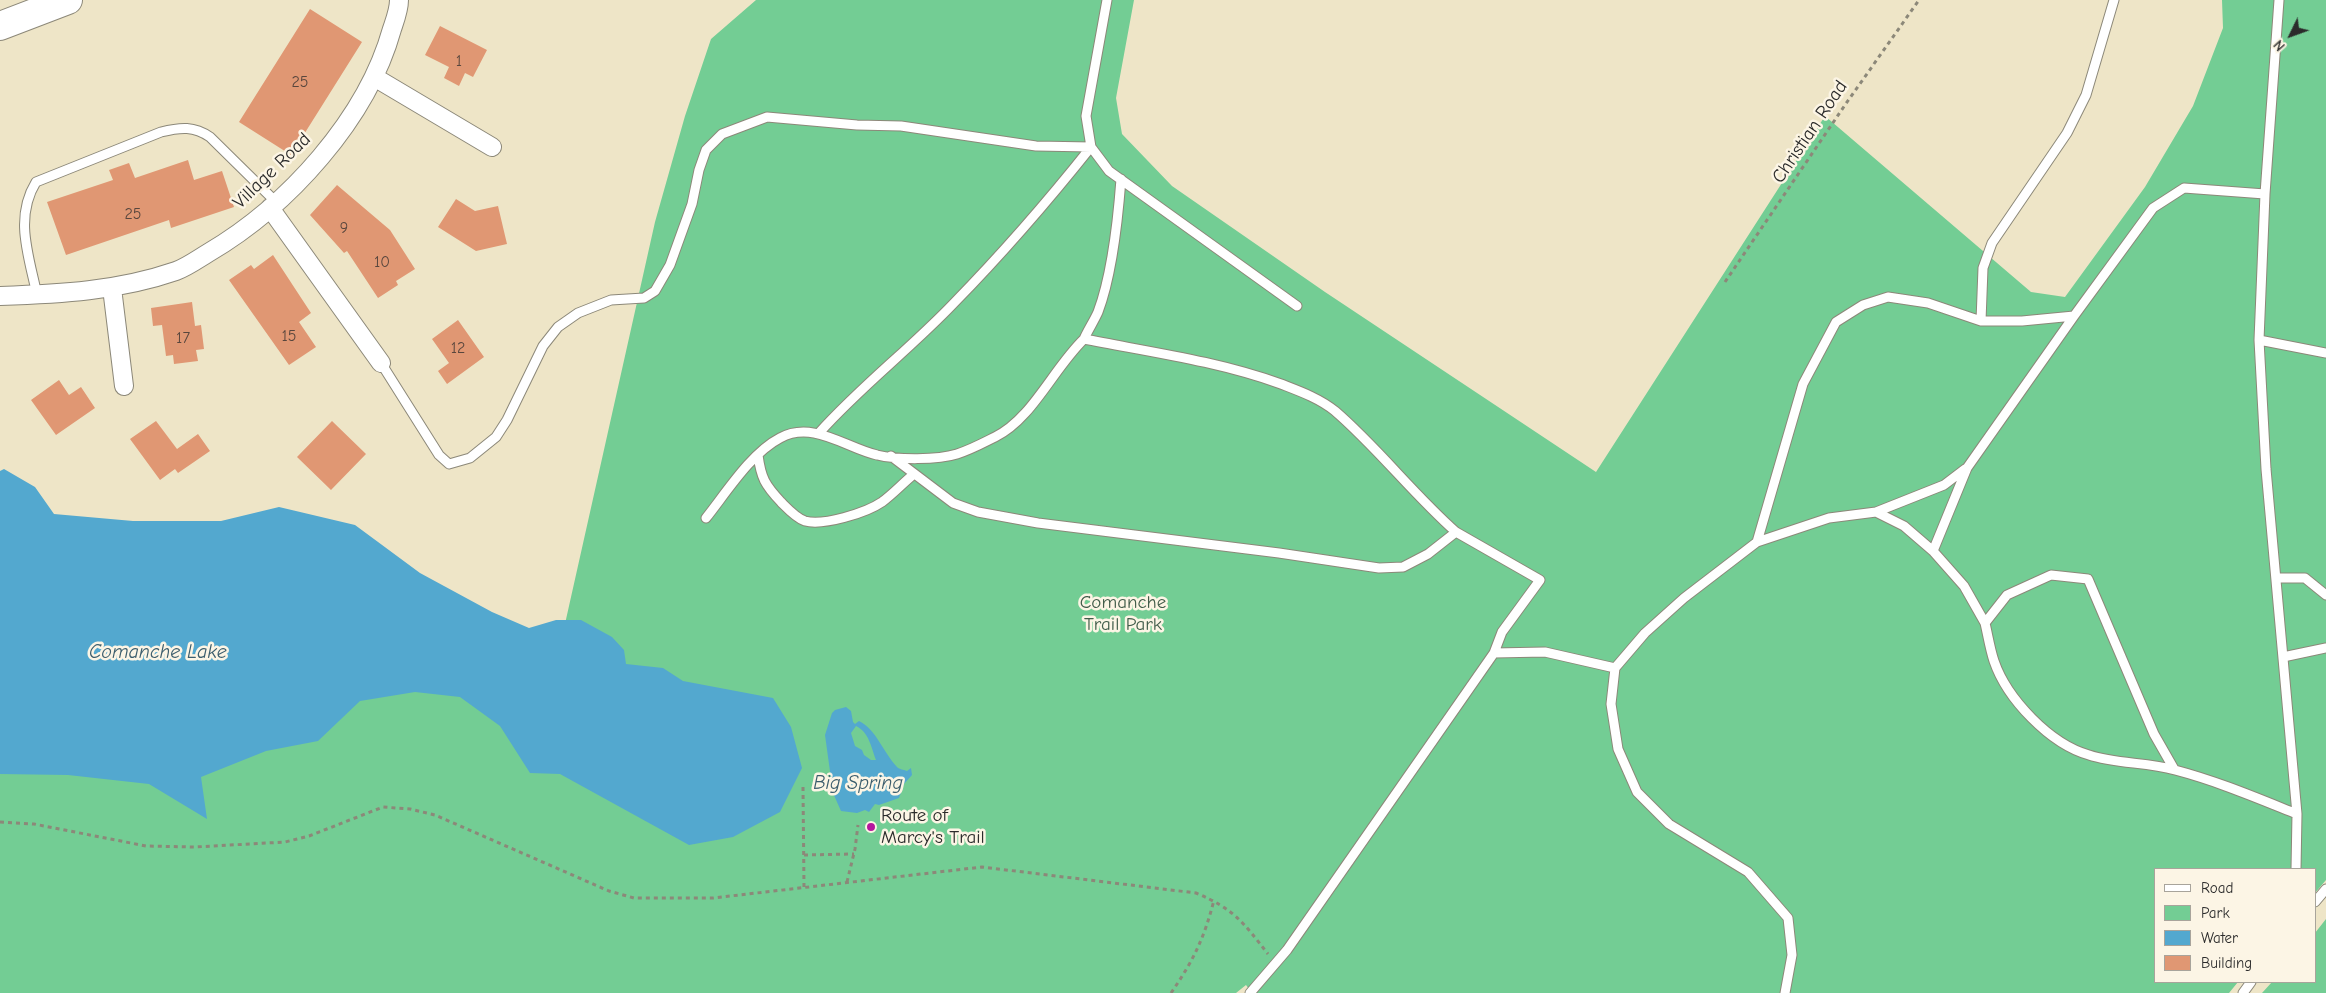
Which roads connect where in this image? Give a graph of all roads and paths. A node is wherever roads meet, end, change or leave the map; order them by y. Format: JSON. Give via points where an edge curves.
{"nodes":[{"id":1,"x":68,"y":0,"type":"edge"},
{"id":2,"x":399,"y":0,"type":"edge"},
{"id":3,"x":1107,"y":0,"type":"edge"},
{"id":4,"x":1919,"y":0,"type":"edge"},
{"id":5,"x":2114,"y":0,"type":"edge"},
{"id":6,"x":2279,"y":0,"type":"edge"},
{"id":7,"x":0,"y":26,"type":"edge"},
{"id":8,"x":374,"y":77,"type":"junction"},
{"id":9,"x":492,"y":147,"type":"dead end"},
{"id":10,"x":1091,"y":147,"type":"junction"},
{"id":11,"x":1121,"y":179,"type":"junction"},
{"id":12,"x":2264,"y":194,"type":"junction"},
{"id":13,"x":273,"y":205,"type":"junction"},
{"id":14,"x":1726,"y":282,"type":"dead end"},
{"id":15,"x":112,"y":288,"type":"junction"},
{"id":16,"x":37,"y":295,"type":"junction"},
{"id":17,"x":0,"y":296,"type":"edge"},
{"id":18,"x":1297,"y":306,"type":"dead end"},
{"id":19,"x":2074,"y":316,"type":"junction"},
{"id":20,"x":1981,"y":321,"type":"junction"},
{"id":21,"x":1084,"y":340,"type":"junction"},
{"id":22,"x":2259,"y":340,"type":"junction"},
{"id":23,"x":2326,"y":353,"type":"edge"},
{"id":24,"x":381,"y":363,"type":"joint"},
{"id":25,"x":124,"y":386,"type":"dead end"},
{"id":26,"x":819,"y":433,"type":"junction"},
{"id":27,"x":758,"y":455,"type":"junction"},
{"id":28,"x":891,"y":456,"type":"junction"},
{"id":29,"x":1966,"y":468,"type":"junction"},
{"id":30,"x":914,"y":474,"type":"junction"},
{"id":31,"x":1876,"y":512,"type":"junction"},
{"id":32,"x":706,"y":518,"type":"dead end"},
{"id":33,"x":1456,"y":532,"type":"junction"},
{"id":34,"x":1757,"y":542,"type":"junction"},
{"id":35,"x":1933,"y":551,"type":"junction"},
{"id":36,"x":2276,"y":578,"type":"junction"},
{"id":37,"x":2326,"y":595,"type":"edge"},
{"id":38,"x":1985,"y":624,"type":"junction"},
{"id":39,"x":2326,"y":648,"type":"edge"},
{"id":40,"x":1494,"y":653,"type":"junction"},
{"id":41,"x":2283,"y":657,"type":"junction"},
{"id":42,"x":1615,"y":668,"type":"junction"},
{"id":43,"x":2174,"y":769,"type":"junction"},
{"id":44,"x":803,"y":787,"type":"dead end"},
{"id":45,"x":2298,"y":814,"type":"junction"},
{"id":46,"x":0,"y":822,"type":"edge"},
{"id":47,"x":858,"y":825,"type":"dead end"},
{"id":48,"x":854,"y":854,"type":"junction"},
{"id":49,"x":804,"y":855,"type":"junction"},
{"id":50,"x":2296,"y":868,"type":"edge"},
{"id":51,"x":847,"y":882,"type":"junction"},
{"id":52,"x":804,"y":887,"type":"junction"},
{"id":53,"x":2326,"y":889,"type":"edge"},
{"id":54,"x":1214,"y":900,"type":"junction"},
{"id":55,"x":2316,"y":901,"type":"edge"},
{"id":56,"x":1275,"y":964,"type":"junction"},
{"id":57,"x":1171,"y":993,"type":"edge"},
{"id":58,"x":1250,"y":993,"type":"edge"},
{"id":59,"x":1785,"y":993,"type":"edge"}],
"edges":[{"from":1,"to":7,"type":"main road"},
{"from":2,"to":8,"type":"street","name":"Village Road","via":[[386,52]]},
{"from":3,"to":10,"type":"lane","via":[[1086,116]]},
{"from":4,"to":14,"type":"path","name":"Christian Road"},
{"from":5,"to":20,"type":"lane","via":[[2086,95],[2067,133],[1992,243],[1983,268]]},
{"from":6,"to":12,"type":"lane"},
{"from":8,"to":9,"type":"street"},
{"from":8,"to":13,"type":"street","name":"Village Road","via":[[338,136]]},
{"from":10,"to":11,"type":"lane","via":[[1109,171]]},
{"from":10,"to":24,"type":"lane","via":[[1036,146],[901,126],[767,117],[722,134],[706,150],[692,204],[670,265],[655,291],[644,298],[611,300],[578,313],[558,327],[543,346],[508,420],[496,437],[470,458],[449,464],[439,455]]},
{"from":10,"to":26,"type":"lane","via":[[953,304],[845,404]]},
{"from":11,"to":18,"type":"lane"},
{"from":11,"to":21,"type":"lane","via":[[1109,266],[1098,312]]},
{"from":12,"to":19,"type":"lane","via":[[2184,188],[2154,208]]},
{"from":12,"to":22,"type":"lane"},
{"from":13,"to":15,"type":"street","name":"Village Road","via":[[227,242],[178,271]]},
{"from":13,"to":16,"type":"lane","via":[[210,137],[198,129],[161,132],[36,182],[27,197],[24,230]]},
{"from":13,"to":24,"type":"street"},
{"from":15,"to":16,"type":"street","name":"Village Road"},
{"from":15,"to":25,"type":"street"},
{"from":16,"to":17,"type":"street","name":"Village Road"},
{"from":19,"to":20,"type":"lane"},
{"from":19,"to":29,"type":"lane"},
{"from":20,"to":34,"type":"lane","via":[[1928,303],[1888,297],[1863,305],[1836,322],[1803,384]]},
{"from":21,"to":28,"type":"lane","via":[[1066,356],[1022,419],[997,436],[956,454],[920,458]]},
{"from":21,"to":33,"type":"lane","via":[[1214,364],[1308,394],[1334,410]]},
{"from":22,"to":23,"type":"lane"},
{"from":22,"to":36,"type":"lane"},
{"from":26,"to":27,"type":"lane","via":[[797,432],[781,437]]},
{"from":26,"to":28,"type":"lane","via":[[878,456]]},
{"from":27,"to":30,"type":"lane","via":[[760,474],[766,485],[803,521],[836,519],[881,503]]},
{"from":27,"to":32,"type":"lane"},
{"from":28,"to":30,"type":"lane"},
{"from":29,"to":31,"type":"lane","via":[[1944,485]]},
{"from":29,"to":35,"type":"lane"},
{"from":30,"to":33,"type":"lane","via":[[953,503],[978,512],[1038,523],[1378,568],[1403,567],[1428,554]]},
{"from":31,"to":34,"type":"lane","via":[[1829,518]]},
{"from":31,"to":35,"type":"lane","via":[[1904,526]]},
{"from":33,"to":40,"type":"lane","via":[[1540,580],[1502,632]]},
{"from":34,"to":42,"type":"lane","via":[[1684,598],[1645,633]]},
{"from":35,"to":38,"type":"lane","via":[[1964,586]]},
{"from":36,"to":37,"type":"lane","via":[[2305,578]]},
{"from":36,"to":41,"type":"lane"},
{"from":38,"to":43,"type":"lane","via":[[1995,662],[2014,697],[2033,720],[2058,740],[2088,755]]},
{"from":38,"to":43,"type":"lane","via":[[2007,595],[2051,575],[2088,579],[2154,734]]},
{"from":39,"to":41,"type":"lane"},
{"from":40,"to":42,"type":"lane","via":[[1545,652]]},
{"from":40,"to":56,"type":"lane"},
{"from":41,"to":45,"type":"lane"},
{"from":42,"to":59,"type":"lane","via":[[1611,704],[1618,750],[1636,792],[1669,824],[1748,872],[1788,918],[1792,955]]},
{"from":43,"to":45,"type":"lane"},
{"from":44,"to":49,"type":"path"},
{"from":45,"to":50,"type":"lane"},
{"from":46,"to":52,"type":"path","via":[[34,824],[146,846],[194,847],[285,842],[383,807],[410,808],[434,815],[609,891],[634,898],[713,898]]},
{"from":47,"to":48,"type":"path"},
{"from":48,"to":49,"type":"path"},
{"from":48,"to":51,"type":"path"},
{"from":49,"to":52,"type":"path"},
{"from":51,"to":52,"type":"path"},
{"from":51,"to":54,"type":"path","via":[[982,867],[1162,888],[1196,893]]},
{"from":53,"to":55,"type":"lane"},
{"from":54,"to":56,"type":"path","via":[[1244,923]]},
{"from":54,"to":57,"type":"path","via":[[1206,932],[1192,963]]},
{"from":56,"to":58,"type":"lane"}]}
